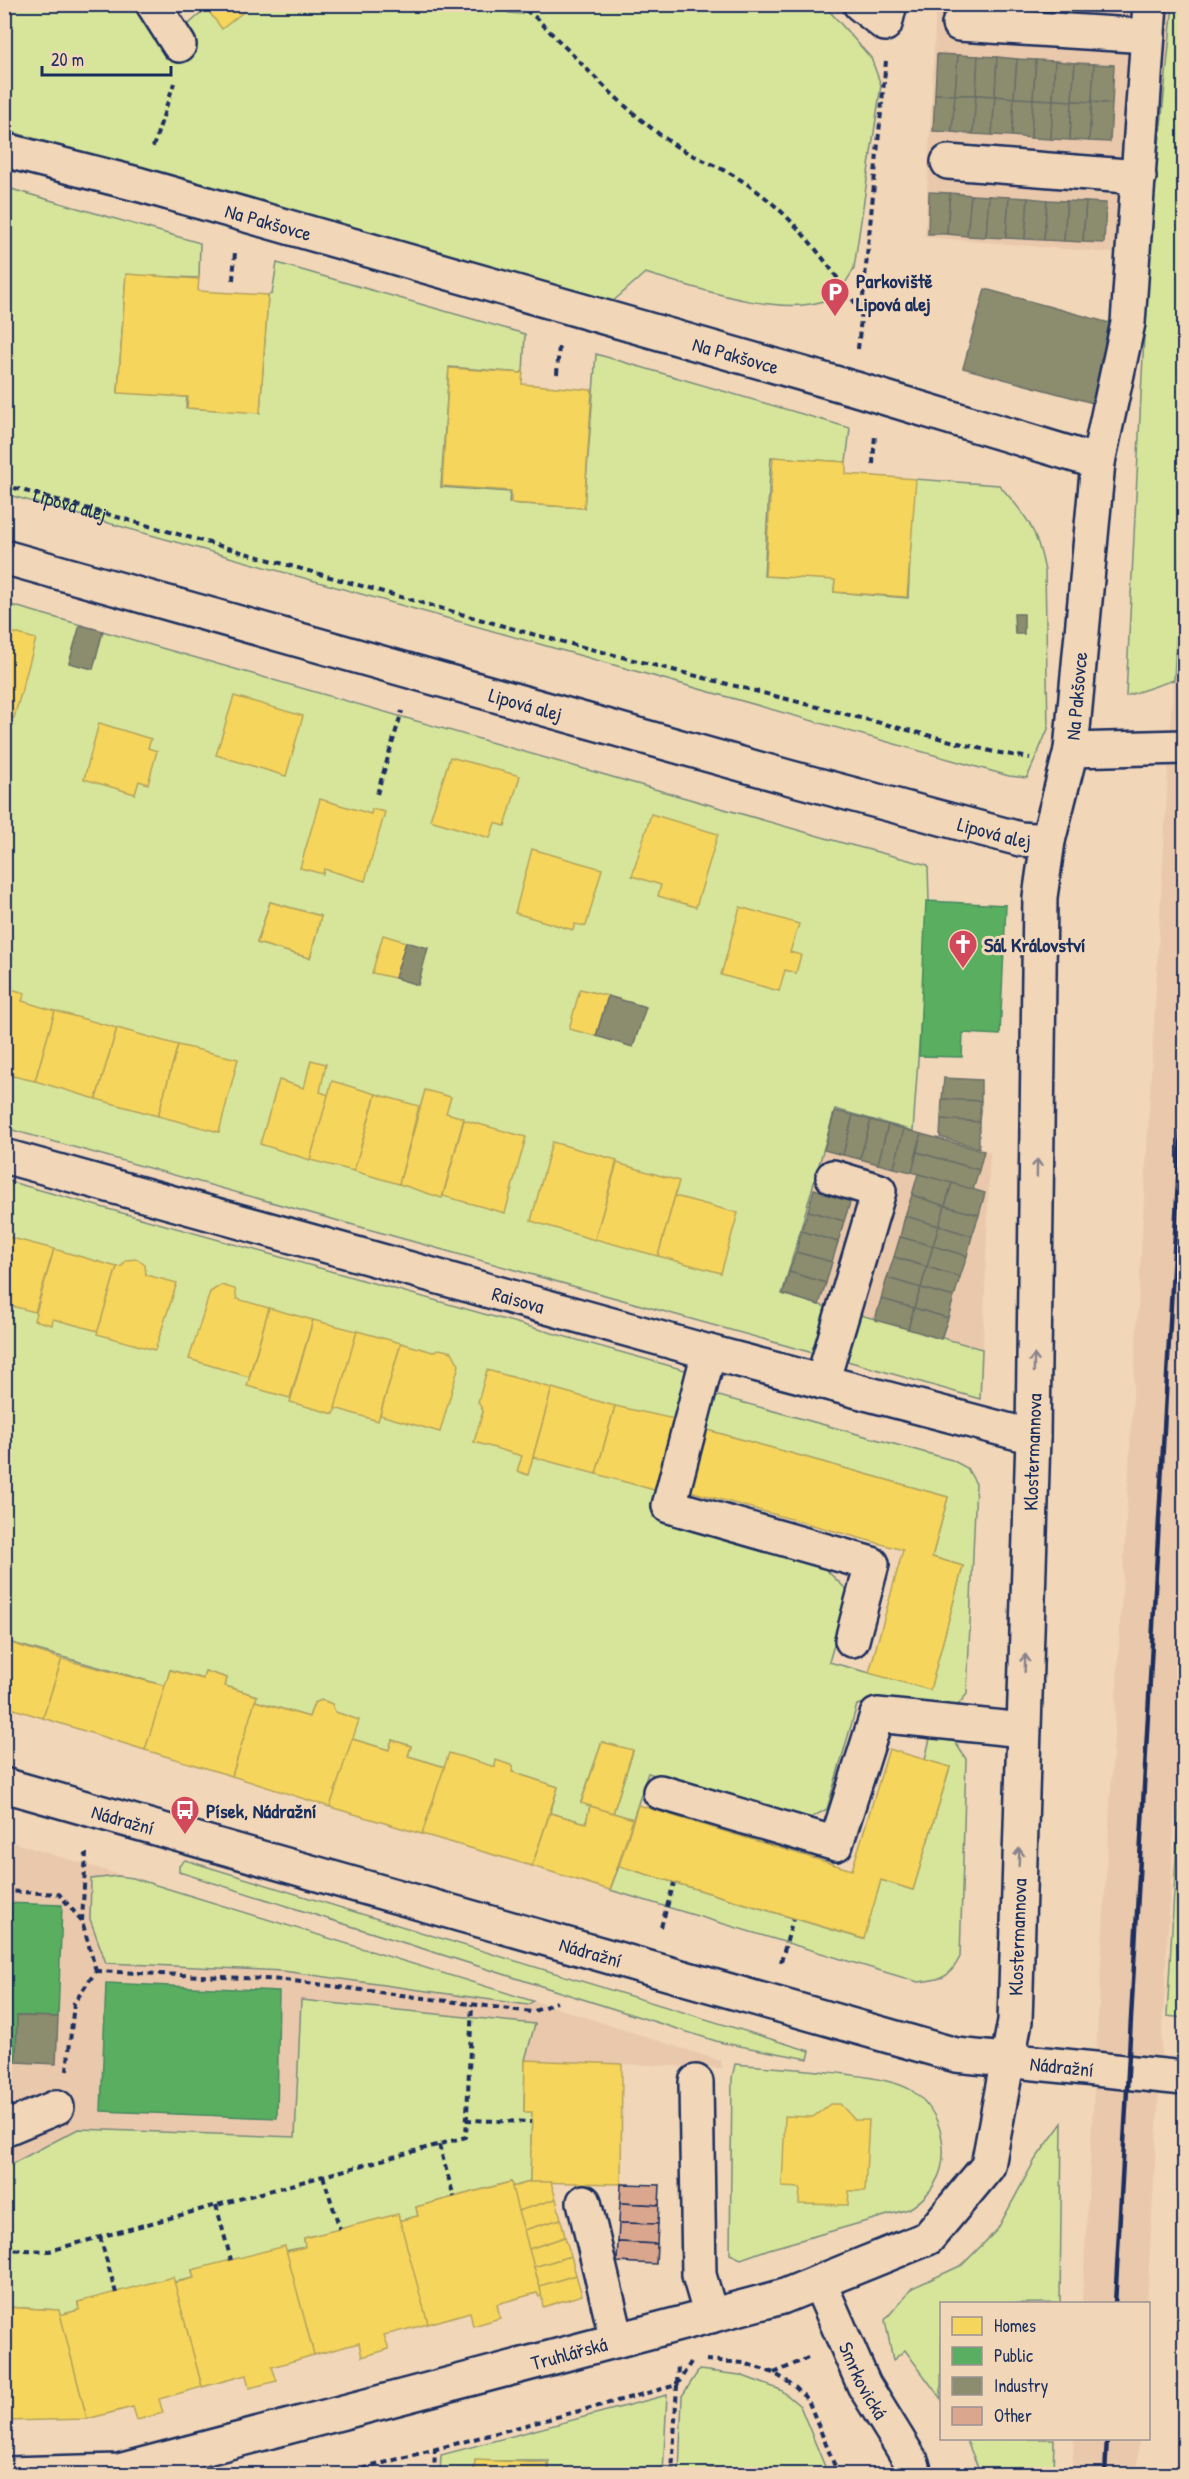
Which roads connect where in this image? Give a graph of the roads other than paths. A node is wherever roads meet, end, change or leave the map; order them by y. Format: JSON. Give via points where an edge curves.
{"nodes":[{"id":1,"x":153,"y":4,"type":"edge"},
{"id":2,"x":860,"y":4,"type":"edge"},
{"id":3,"x":1150,"y":4,"type":"edge"},
{"id":4,"x":888,"y":14,"type":"edge"},
{"id":5,"x":959,"y":24,"type":"dead end"},
{"id":6,"x":1148,"y":36,"type":"junction"},
{"id":7,"x":179,"y":45,"type":"road end"},
{"id":8,"x":4,"y":150,"type":"edge"},
{"id":9,"x":948,"y":162,"type":"dead end"},
{"id":10,"x":1138,"y":177,"type":"junction"},
{"id":11,"x":1098,"y":462,"type":"junction"},
{"id":12,"x":4,"y":557,"type":"edge"},
{"id":13,"x":1185,"y":747,"type":"edge"},
{"id":14,"x":1056,"y":755,"type":"junction"},
{"id":15,"x":1048,"y":841,"type":"junction"},
{"id":16,"x":4,"y":1156,"type":"edge"},
{"id":17,"x":833,"y":1177,"type":"dead end"},
{"id":18,"x":709,"y":1352,"type":"junction"},
{"id":19,"x":822,"y":1382,"type":"junction"},
{"id":20,"x":1033,"y":1437,"type":"junction"},
{"id":21,"x":852,"y":1640,"type":"dead end"},
{"id":22,"x":1023,"y":1730,"type":"junction"},
{"id":23,"x":4,"y":1785,"type":"edge"},
{"id":24,"x":660,"y":1792,"type":"dead end"},
{"id":25,"x":1009,"y":2062,"type":"junction"},
{"id":26,"x":1185,"y":2078,"type":"edge"},
{"id":27,"x":696,"y":2082,"type":"dead end"},
{"id":28,"x":57,"y":2107,"type":"road end"},
{"id":29,"x":4,"y":2129,"type":"edge"},
{"id":30,"x":584,"y":2202,"type":"dead end"},
{"id":31,"x":819,"y":2282,"type":"junction"},
{"id":32,"x":711,"y":2316,"type":"junction"},
{"id":33,"x":617,"y":2340,"type":"junction"},
{"id":34,"x":7,"y":2475,"type":"edge"},
{"id":35,"x":915,"y":2475,"type":"edge"}],
"edges":[{"from":1,"to":7,"type":"street"},
{"from":2,"to":4,"type":"street"},
{"from":3,"to":6,"type":"street"},
{"from":5,"to":6,"type":"street"},
{"from":6,"to":10,"type":"street"},
{"from":8,"to":11,"type":"street","name":"Na Pakšovce","via":[[141,185]]},
{"from":9,"to":10,"type":"street"},
{"from":10,"to":11,"type":"street","via":[[1128,323]]},
{"from":11,"to":14,"type":"street","name":"Na Pakšovce"},
{"from":12,"to":15,"type":"street","name":"Lipová alej","via":[[802,782],[1020,839]]},
{"from":13,"to":14,"type":"street"},
{"from":14,"to":15,"type":"street","name":"Na Pakšovce"},
{"from":20,"to":15,"type":"street","name":"Klostermannova","one_way":true,"via":[[1040,897]]},
{"from":16,"to":18,"type":"street","name":"Raisova"},
{"from":17,"to":19,"type":"street","via":[[879,1191]]},
{"from":18,"to":19,"type":"street","name":"Raisova"},
{"from":18,"to":21,"type":"street","via":[[669,1506],[872,1564]]},
{"from":19,"to":20,"type":"street","name":"Raisova"},
{"from":22,"to":20,"type":"street","name":"Klostermannova","one_way":true},
{"from":22,"to":24,"type":"street","via":[[877,1715],[836,1844]]},
{"from":25,"to":22,"type":"street","name":"Klostermannova","one_way":true,"via":[[1015,2021]]},
{"from":23,"to":25,"type":"street","name":"Nádražní","via":[[956,2055]]},
{"from":25,"to":26,"type":"street","name":"Nádražní"},
{"from":25,"to":31,"type":"street","name":"Truhlářská","via":[[988,2166],[928,2238]]},
{"from":27,"to":32,"type":"street","via":[[699,2275]]},
{"from":28,"to":29,"type":"street"},
{"from":30,"to":33,"type":"street"},
{"from":31,"to":32,"type":"street","name":"Truhlářská","via":[[782,2297]]},
{"from":31,"to":35,"type":"street","name":"Smrkovická","via":[[864,2385],[912,2463]]},
{"from":32,"to":33,"type":"street","name":"Truhlářská"},
{"from":33,"to":34,"type":"street","name":"Truhlářská","via":[[119,2471]]}]}
